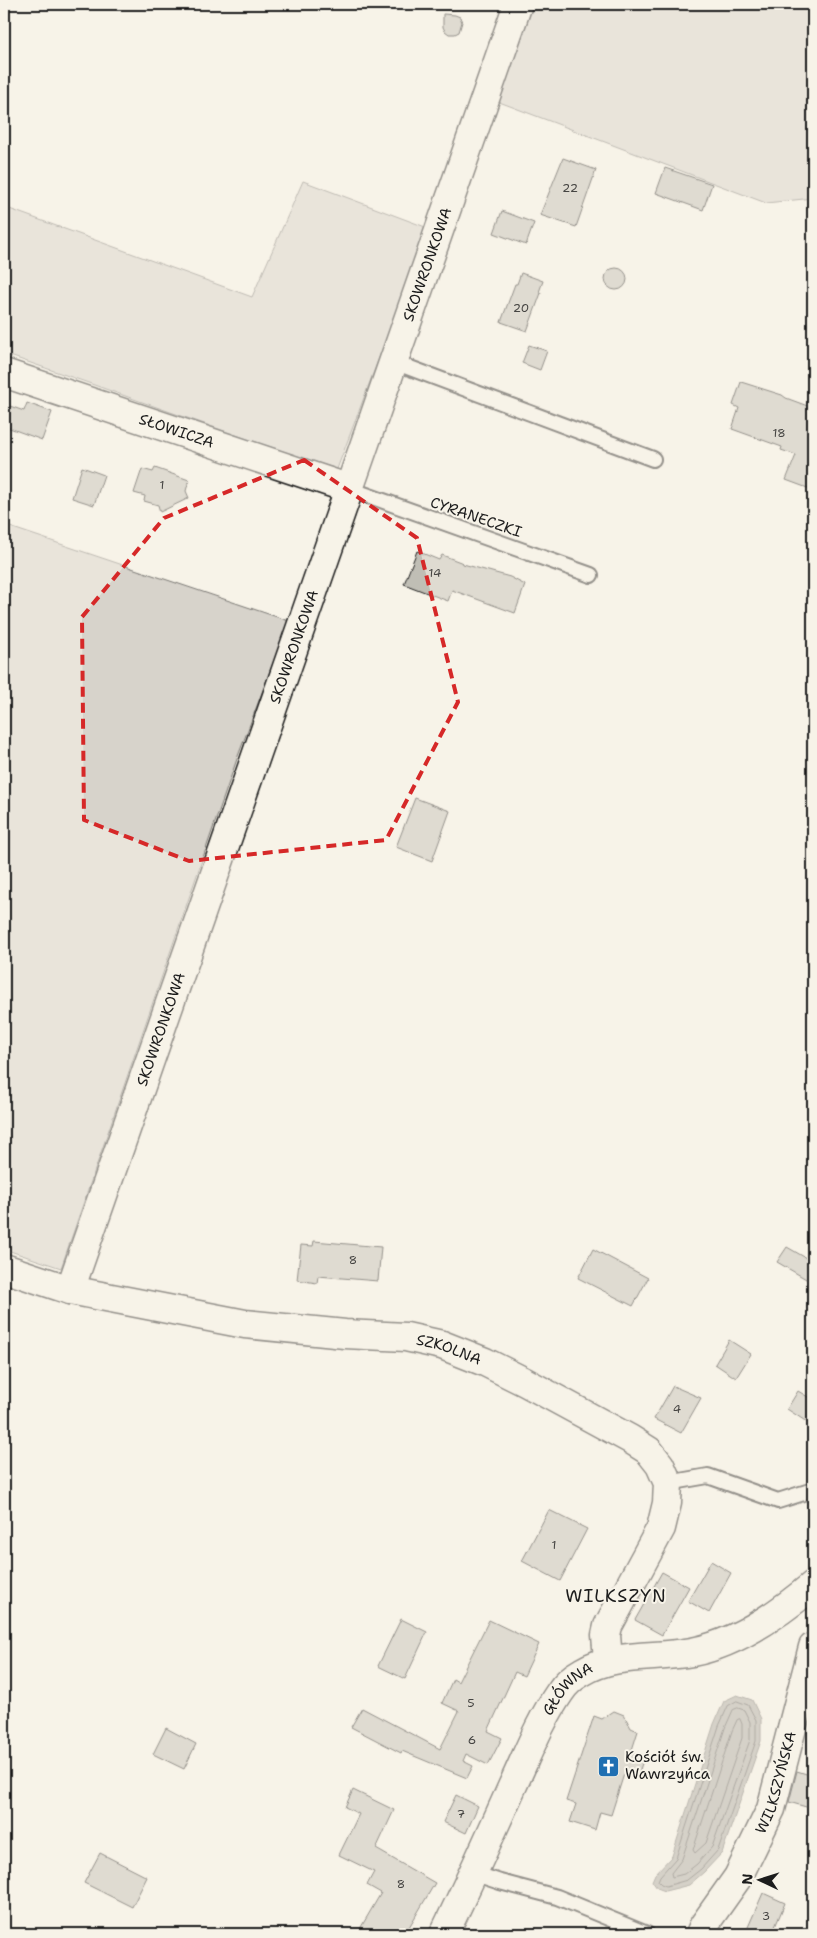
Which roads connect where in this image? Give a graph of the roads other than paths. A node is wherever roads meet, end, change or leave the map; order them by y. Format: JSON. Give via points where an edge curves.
{"nodes":[{"id":1,"x":518,"y":4,"type":"edge"},
{"id":2,"x":394,"y":362,"type":"junction"},
{"id":3,"x":4,"y":373,"type":"edge"},
{"id":4,"x":653,"y":459,"type":"dead end"},
{"id":5,"x":350,"y":489,"type":"junction"},
{"id":6,"x":591,"y":574,"type":"dead end"},
{"id":7,"x":4,"y":1268,"type":"edge"},
{"id":8,"x":70,"y":1290,"type":"junction"},
{"id":9,"x":668,"y":1483,"type":"junction"},
{"id":10,"x":813,"y":1490,"type":"edge"},
{"id":11,"x":811,"y":1591,"type":"edge"},
{"id":12,"x":813,"y":1647,"type":"edge"},
{"id":13,"x":608,"y":1660,"type":"junction"},
{"id":14,"x":473,"y":1872,"type":"junction"},
{"id":15,"x":444,"y":1934,"type":"edge"},
{"id":16,"x":647,"y":1934,"type":"edge"},
{"id":17,"x":700,"y":1934,"type":"edge"}],
"edges":[{"from":1,"to":2,"type":"street","name":"SKOWRONKOWA"},
{"from":2,"to":4,"type":"lane"},
{"from":2,"to":5,"type":"street","name":"SKOWRONKOWA"},
{"from":3,"to":5,"type":"street","name":"SŁOWICZA"},
{"from":5,"to":6,"type":"lane","name":"CYRANECZKI"},
{"from":5,"to":8,"type":"street","name":"SKOWRONKOWA"},
{"from":7,"to":8,"type":"street","name":"SZKOLNA"},
{"from":8,"to":9,"type":"street","name":"SZKOLNA","via":[[245,1324],[406,1337],[442,1345],[526,1382],[650,1451]]},
{"from":9,"to":10,"type":"lane","via":[[708,1476],[778,1501]]},
{"from":9,"to":13,"type":"street","via":[[661,1528],[608,1626]]},
{"from":11,"to":13,"type":"street","name":"GŁÓWNA","via":[[716,1647]]},
{"from":12,"to":17,"type":"street","name":"WILKSZYŃSKA","via":[[771,1809],[738,1876]]},
{"from":13,"to":14,"type":"street","name":"GŁÓWNA","via":[[580,1673],[560,1691]]},
{"from":14,"to":15,"type":"street","name":"GŁÓWNA"},
{"from":14,"to":16,"type":"lane","via":[[557,1897]]}]}
